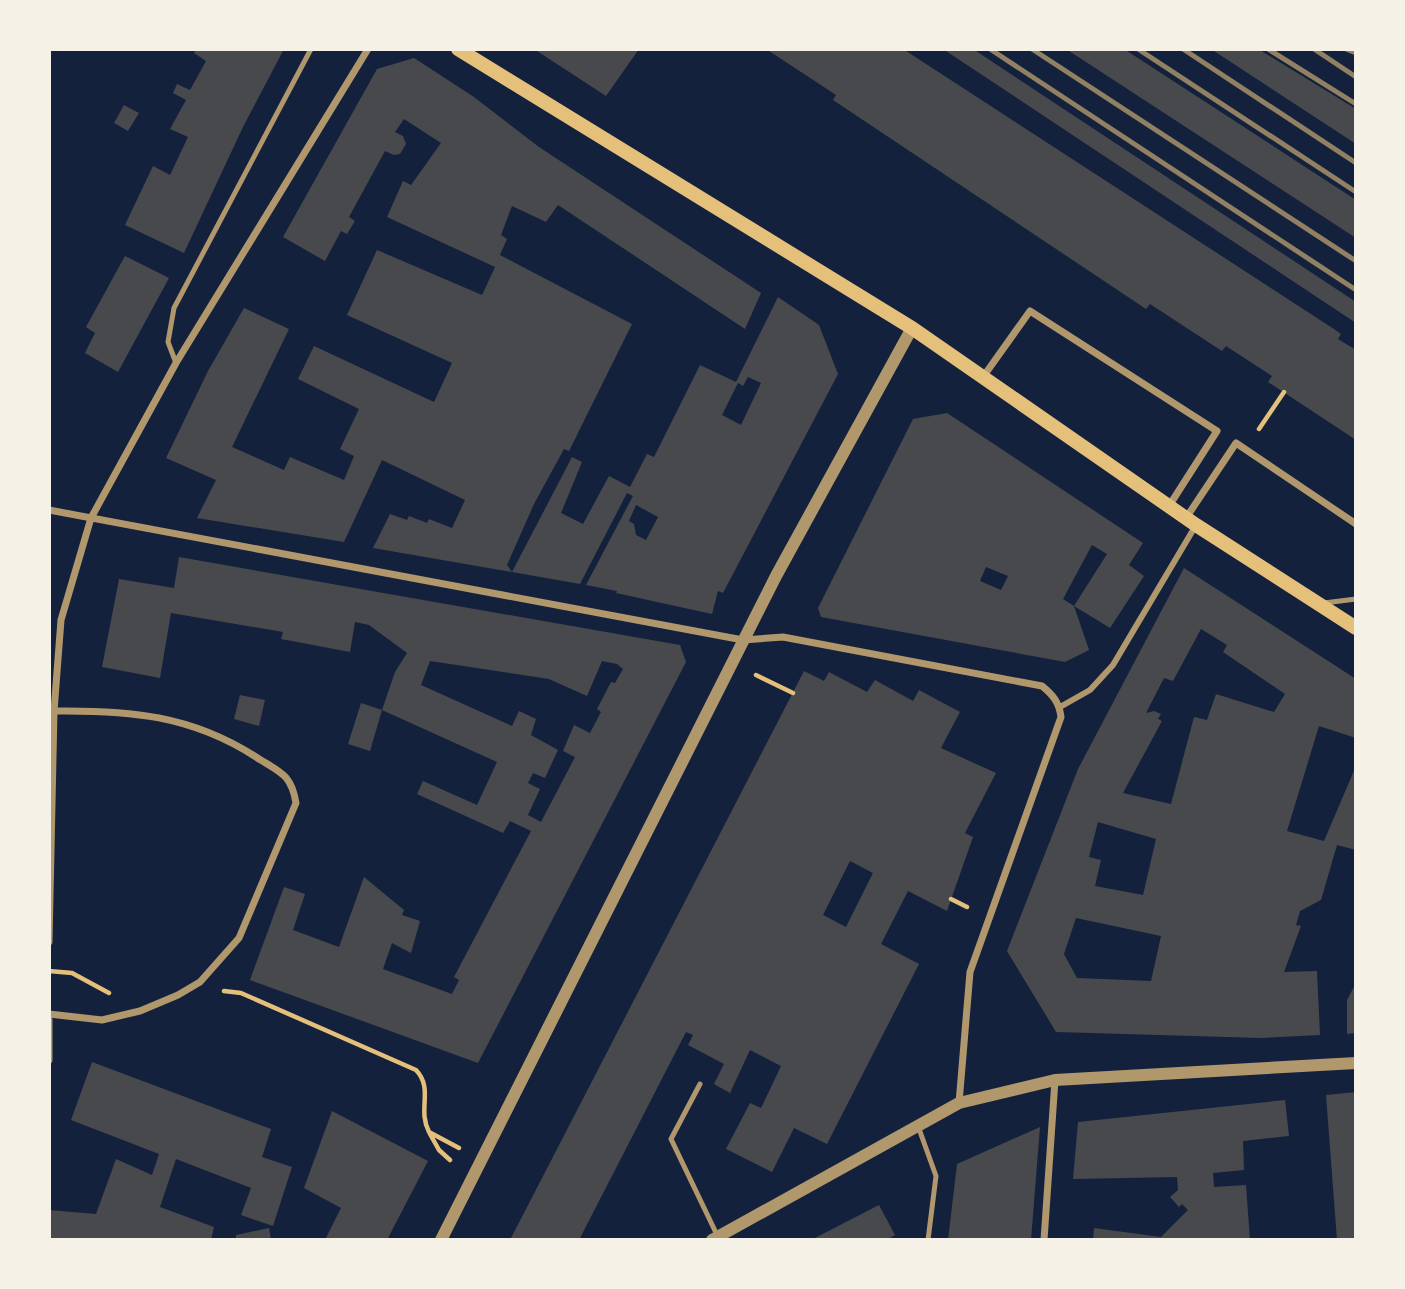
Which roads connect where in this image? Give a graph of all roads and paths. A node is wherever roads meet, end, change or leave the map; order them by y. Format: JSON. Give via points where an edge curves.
{"nodes":[{"id":1,"x":311,"y":49,"type":"edge"},
{"id":2,"x":368,"y":49,"type":"edge"},
{"id":3,"x":458,"y":49,"type":"edge"},
{"id":4,"x":912,"y":328,"type":"junction"},
{"id":5,"x":176,"y":363,"type":"junction"},
{"id":6,"x":983,"y":377,"type":"junction"},
{"id":7,"x":1284,"y":392,"type":"dead end"},
{"id":8,"x":1245,"y":450,"type":"junction"},
{"id":9,"x":1169,"y":506,"type":"junction"},
{"id":10,"x":49,"y":510,"type":"edge"},
{"id":11,"x":91,"y":518,"type":"junction"},
{"id":12,"x":1191,"y":522,"type":"junction"},
{"id":13,"x":1356,"y":524,"type":"edge"},
{"id":14,"x":1356,"y":599,"type":"edge"},
{"id":15,"x":1318,"y":604,"type":"junction"},
{"id":16,"x":1356,"y":628,"type":"edge"},
{"id":17,"x":743,"y":640,"type":"junction"},
{"id":18,"x":732,"y":663,"type":"junction"},
{"id":19,"x":793,"y":693,"type":"dead end"},
{"id":20,"x":1060,"y":707,"type":"junction"},
{"id":21,"x":54,"y":711,"type":"junction"},
{"id":22,"x":49,"y":936,"type":"edge"},
{"id":23,"x":49,"y":942,"type":"edge"},
{"id":24,"x":49,"y":971,"type":"edge"},
{"id":25,"x":214,"y":993,"type":"dead end"},
{"id":26,"x":140,"y":1011,"type":"junction"},
{"id":27,"x":49,"y":1014,"type":"edge"},
{"id":28,"x":49,"y":1020,"type":"edge"},
{"id":29,"x":49,"y":1060,"type":"edge"},
{"id":30,"x":1356,"y":1063,"type":"edge"},
{"id":31,"x":1055,"y":1080,"type":"junction"},
{"id":32,"x":700,"y":1084,"type":"dead end"},
{"id":33,"x":959,"y":1103,"type":"junction"},
{"id":34,"x":918,"y":1126,"type":"junction"},
{"id":35,"x":429,"y":1132,"type":"junction"},
{"id":36,"x":482,"y":1158,"type":"junction"},
{"id":37,"x":457,"y":1164,"type":"dead end"},
{"id":38,"x":715,"y":1239,"type":"edge"},
{"id":39,"x":441,"y":1240,"type":"edge"},
{"id":40,"x":928,"y":1240,"type":"edge"},
{"id":41,"x":1044,"y":1240,"type":"edge"}],
"edges":[{"from":1,"to":5,"type":"lane","via":[[173,308],[168,342]]},
{"from":2,"to":5,"type":"street"},
{"from":3,"to":4,"type":"main road"},
{"from":4,"to":6,"type":"main road"},
{"from":4,"to":17,"type":"street"},
{"from":5,"to":11,"type":"street"},
{"from":6,"to":9,"type":"main road"},
{"from":6,"to":9,"type":"street","via":[[1030,311],[1217,431]]},
{"from":7,"to":8,"type":"path"},
{"from":8,"to":12,"type":"street","via":[[1236,443]]},
{"from":8,"to":13,"type":"street"},
{"from":9,"to":12,"type":"main road"},
{"from":10,"to":11,"type":"street"},
{"from":11,"to":17,"type":"street"},
{"from":11,"to":21,"type":"street","via":[[61,620]]},
{"from":12,"to":15,"type":"main road"},
{"from":12,"to":20,"type":"street","via":[[1113,665],[1090,690]]},
{"from":14,"to":15,"type":"lane"},
{"from":15,"to":16,"type":"main road"},
{"from":17,"to":18,"type":"street"},
{"from":17,"to":20,"type":"street","via":[[783,637],[1042,685]]},
{"from":18,"to":19,"type":"path"},
{"from":18,"to":36,"type":"street"},
{"from":20,"to":33,"type":"street","via":[[1057,733],[970,971]]},
{"from":21,"to":22,"type":"street"},
{"from":21,"to":26,"type":"street","via":[[121,712],[181,721],[241,747],[288,778],[293,787],[296,803],[239,938],[200,982]]},
{"from":22,"to":23,"type":"street"},
{"from":24,"to":26,"type":"path","via":[[72,973]]},
{"from":25,"to":35,"type":"path","via":[[241,993],[416,1070],[426,1088],[422,1112]]},
{"from":26,"to":27,"type":"street","via":[[103,1020]]},
{"from":28,"to":29,"type":"street"},
{"from":30,"to":31,"type":"street"},
{"from":31,"to":33,"type":"street"},
{"from":31,"to":41,"type":"street"},
{"from":32,"to":38,"type":"lane","via":[[671,1139]]},
{"from":33,"to":34,"type":"street"},
{"from":34,"to":38,"type":"street"},
{"from":34,"to":40,"type":"lane","via":[[936,1176]]},
{"from":35,"to":36,"type":"path"},
{"from":35,"to":37,"type":"path","via":[[439,1150]]},
{"from":36,"to":39,"type":"street"}]}
